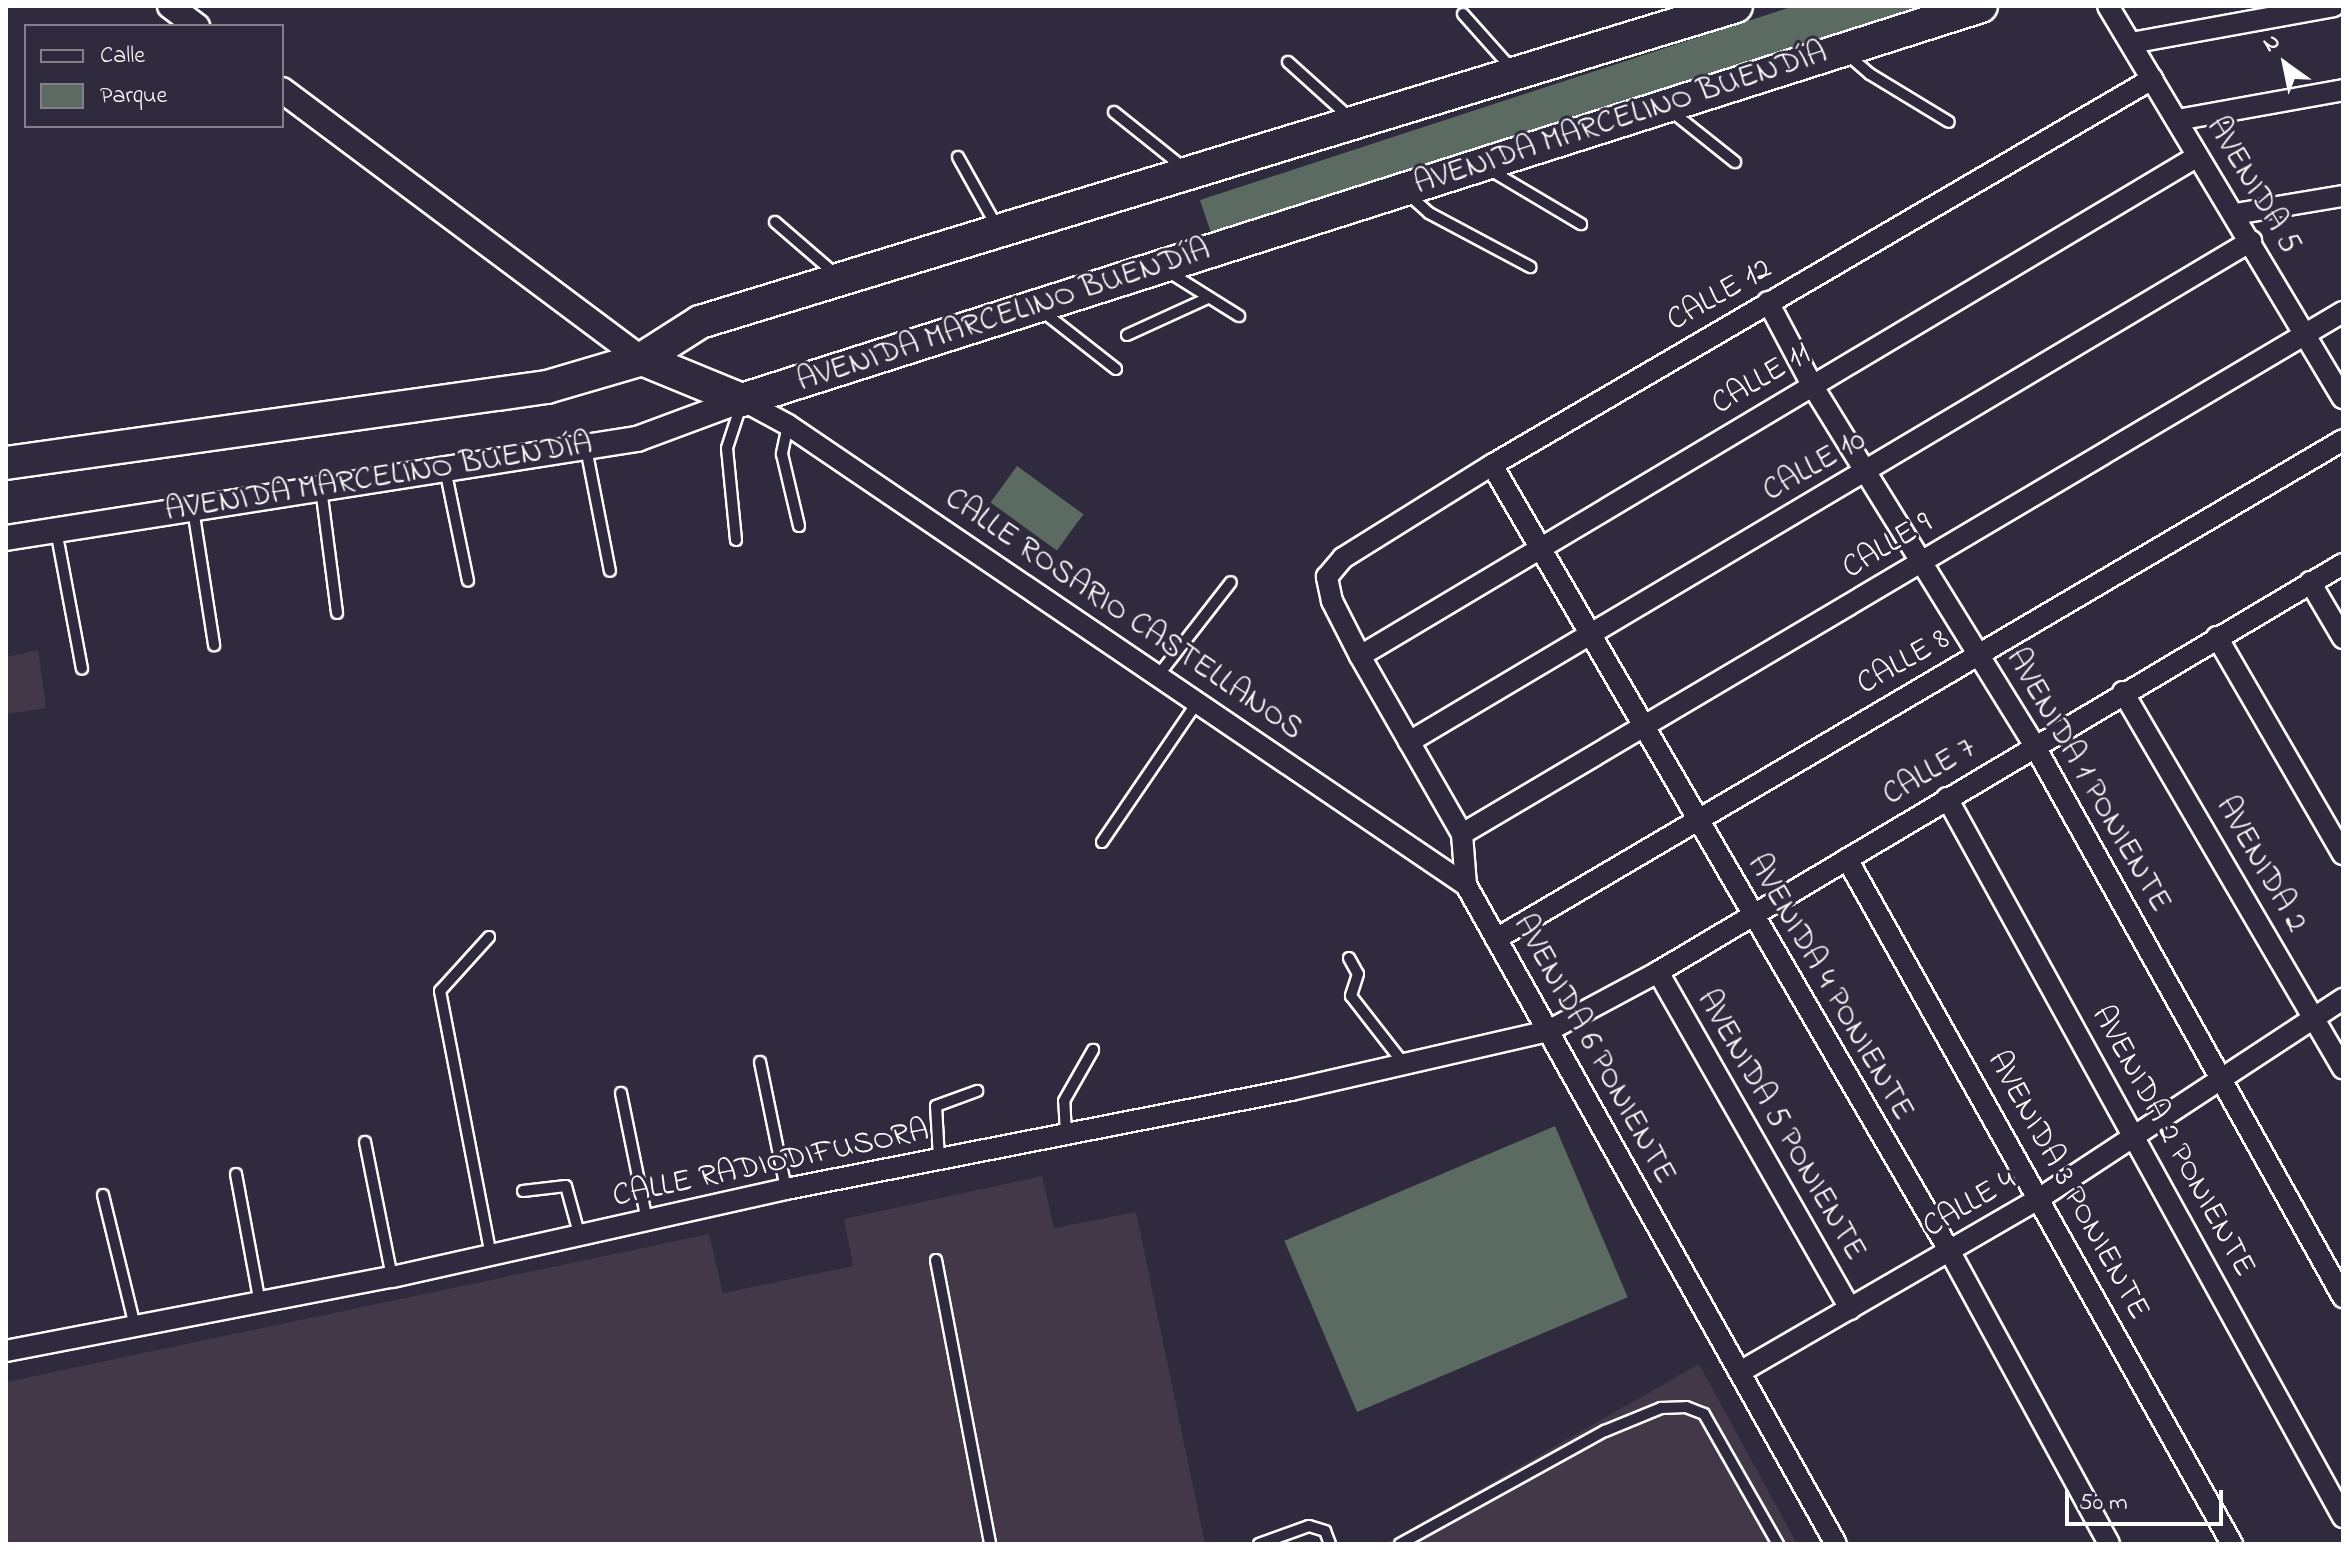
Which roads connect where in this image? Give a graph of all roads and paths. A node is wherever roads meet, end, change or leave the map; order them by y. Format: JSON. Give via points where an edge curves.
{"nodes":[{"id":1,"x":170,"y":6,"type":"edge"},
{"id":2,"x":1736,"y":6,"type":"edge"},
{"id":3,"x":1981,"y":6,"type":"edge"},
{"id":4,"x":2108,"y":6,"type":"edge"},
{"id":5,"x":2334,"y":6,"type":"edge"},
{"id":6,"x":1463,"y":14,"type":"dead end"},
{"id":7,"x":194,"y":24,"type":"edge"},
{"id":8,"x":2131,"y":43,"type":"junction"},
{"id":9,"x":1843,"y":50,"type":"junction"},
{"id":10,"x":1288,"y":62,"type":"dead end"},
{"id":11,"x":1516,"y":74,"type":"junction"},
{"id":12,"x":2152,"y":79,"type":"junction"},
{"id":13,"x":2343,"y":90,"type":"edge"},
{"id":14,"x":284,"y":91,"type":"edge"},
{"id":15,"x":1666,"y":106,"type":"junction"},
{"id":16,"x":1114,"y":112,"type":"dead end"},
{"id":17,"x":2177,"y":120,"type":"junction"},
{"id":18,"x":1949,"y":122,"type":"dead end"},
{"id":19,"x":1356,"y":123,"type":"junction"},
{"id":20,"x":958,"y":157,"type":"dead end"},
{"id":21,"x":2196,"y":157,"type":"junction"},
{"id":22,"x":1735,"y":162,"type":"dead end"},
{"id":23,"x":1483,"y":164,"type":"junction"},
{"id":24,"x":1192,"y":174,"type":"junction"},
{"id":25,"x":1403,"y":189,"type":"junction"},
{"id":26,"x":2343,"y":196,"type":"edge"},
{"id":27,"x":2235,"y":214,"type":"junction"},
{"id":28,"x":775,"y":222,"type":"dead end"},
{"id":29,"x":1581,"y":224,"type":"dead end"},
{"id":30,"x":1001,"y":233,"type":"junction"},
{"id":31,"x":2251,"y":241,"type":"junction"},
{"id":32,"x":1161,"y":266,"type":"junction"},
{"id":33,"x":1530,"y":267,"type":"dead end"},
{"id":34,"x":842,"y":280,"type":"junction"},
{"id":35,"x":1208,"y":298,"type":"junction"},
{"id":36,"x":1768,"y":302,"type":"junction"},
{"id":37,"x":1035,"y":306,"type":"junction"},
{"id":38,"x":2343,"y":312,"type":"edge"},
{"id":39,"x":1239,"y":316,"type":"dead end"},
{"id":40,"x":2303,"y":331,"type":"junction"},
{"id":41,"x":1127,"y":335,"type":"dead end"},
{"id":42,"x":642,"y":359,"type":"junction"},
{"id":43,"x":1116,"y":369,"type":"dead end"},
{"id":44,"x":1812,"y":385,"type":"junction"},
{"id":45,"x":2343,"y":398,"type":"edge"},
{"id":46,"x":742,"y":400,"type":"junction"},
{"id":47,"x":788,"y":425,"type":"junction"},
{"id":48,"x":2343,"y":440,"type":"edge"},
{"id":49,"x":586,"y":447,"type":"junction"},
{"id":50,"x":6,"y":463,"type":"edge"},
{"id":51,"x":1492,"y":465,"type":"junction"},
{"id":52,"x":445,"y":469,"type":"junction"},
{"id":53,"x":1865,"y":472,"type":"junction"},
{"id":54,"x":321,"y":488,"type":"junction"},
{"id":55,"x":193,"y":508,"type":"junction"},
{"id":56,"x":799,"y":526,"type":"dead end"},
{"id":57,"x":56,"y":530,"type":"junction"},
{"id":58,"x":6,"y":538,"type":"edge"},
{"id":59,"x":736,"y":540,"type":"dead end"},
{"id":60,"x":1537,"y":548,"type":"junction"},
{"id":61,"x":1922,"y":562,"type":"junction"},
{"id":62,"x":2343,"y":564,"type":"edge"},
{"id":63,"x":610,"y":571,"type":"dead end"},
{"id":64,"x":1327,"y":577,"type":"joint"},
{"id":65,"x":468,"y":581,"type":"dead end"},
{"id":66,"x":1231,"y":582,"type":"dead end"},
{"id":67,"x":2310,"y":582,"type":"junction"},
{"id":68,"x":337,"y":613,"type":"dead end"},
{"id":69,"x":1588,"y":635,"type":"junction"},
{"id":70,"x":2217,"y":637,"type":"junction"},
{"id":71,"x":2343,"y":638,"type":"edge"},
{"id":72,"x":214,"y":645,"type":"dead end"},
{"id":73,"x":1978,"y":654,"type":"junction"},
{"id":74,"x":1360,"y":656,"type":"junction"},
{"id":75,"x":82,"y":669,"type":"dead end"},
{"id":76,"x":1157,"y":677,"type":"junction"},
{"id":77,"x":2123,"y":692,"type":"junction"},
{"id":78,"x":1196,"y":704,"type":"junction"},
{"id":79,"x":1644,"y":728,"type":"junction"},
{"id":80,"x":1409,"y":742,"type":"junction"},
{"id":81,"x":2034,"y":745,"type":"junction"},
{"id":82,"x":1947,"y":798,"type":"junction"},
{"id":83,"x":1697,"y":819,"type":"junction"},
{"id":84,"x":1462,"y":834,"type":"junction"},
{"id":85,"x":1102,"y":842,"type":"dead end"},
{"id":86,"x":2343,"y":854,"type":"edge"},
{"id":87,"x":1847,"y":859,"type":"junction"},
{"id":88,"x":1466,"y":885,"type":"junction"},
{"id":89,"x":1751,"y":915,"type":"junction"},
{"id":90,"x":489,"y":937,"type":"dead end"},
{"id":91,"x":1496,"y":939,"type":"junction"},
{"id":92,"x":1349,"y":958,"type":"dead end"},
{"id":93,"x":1658,"y":972,"type":"junction"},
{"id":94,"x":2343,"y":999,"type":"edge"},
{"id":95,"x":2315,"y":1019,"type":"junction"},
{"id":96,"x":1548,"y":1031,"type":"junction"},
{"id":97,"x":1093,"y":1050,"type":"dead end"},
{"id":98,"x":760,"y":1062,"type":"dead end"},
{"id":99,"x":1404,"y":1064,"type":"junction"},
{"id":100,"x":2343,"y":1069,"type":"edge"},
{"id":101,"x":2223,"y":1080,"type":"junction"},
{"id":102,"x":977,"y":1091,"type":"dead end"},
{"id":103,"x":621,"y":1093,"type":"dead end"},
{"id":104,"x":1066,"y":1134,"type":"junction"},
{"id":105,"x":2136,"y":1136,"type":"junction"},
{"id":106,"x":365,"y":1142,"type":"dead end"},
{"id":107,"x":939,"y":1159,"type":"junction"},
{"id":108,"x":236,"y":1174,"type":"dead end"},
{"id":109,"x":786,"y":1189,"type":"junction"},
{"id":110,"x":523,"y":1191,"type":"dead end"},
{"id":111,"x":103,"y":1195,"type":"dead end"},
{"id":112,"x":2040,"y":1198,"type":"junction"},
{"id":113,"x":647,"y":1221,"type":"junction"},
{"id":114,"x":580,"y":1237,"type":"junction"},
{"id":115,"x":1950,"y":1252,"type":"junction"},
{"id":116,"x":491,"y":1256,"type":"junction"},
{"id":117,"x":936,"y":1260,"type":"dead end"},
{"id":118,"x":392,"y":1277,"type":"junction"},
{"id":119,"x":2343,"y":1297,"type":"edge"},
{"id":120,"x":260,"y":1303,"type":"junction"},
{"id":121,"x":1850,"y":1309,"type":"junction"},
{"id":122,"x":135,"y":1326,"type":"junction"},
{"id":123,"x":6,"y":1351,"type":"edge"},
{"id":124,"x":1740,"y":1372,"type":"junction"},
{"id":125,"x":2343,"y":1517,"type":"edge"},
{"id":126,"x":990,"y":1544,"type":"edge"},
{"id":127,"x":1259,"y":1544,"type":"edge"},
{"id":128,"x":1330,"y":1544,"type":"edge"},
{"id":129,"x":1400,"y":1544,"type":"edge"},
{"id":130,"x":1778,"y":1544,"type":"edge"},
{"id":131,"x":1836,"y":1544,"type":"edge"},
{"id":132,"x":2109,"y":1544,"type":"edge"},
{"id":133,"x":2232,"y":1544,"type":"edge"}],
"edges":[{"from":1,"to":7,"type":"street"},
{"from":2,"to":11,"type":"main road","name":"AVENIDA MARCELINO BUENDÍA","via":[[1670,20]]},
{"from":3,"to":9,"type":"main road","name":"AVENIDA MARCELINO BUENDÍA"},
{"from":4,"to":8,"type":"street","name":"AVENIDA 5"},
{"from":5,"to":8,"type":"street"},
{"from":6,"to":11,"type":"lane"},
{"from":8,"to":12,"type":"street","name":"AVENIDA 5"},
{"from":9,"to":15,"type":"main road","name":"AVENIDA MARCELINO BUENDÍA"},
{"from":9,"to":18,"type":"lane","via":[[1870,74]]},
{"from":10,"to":19,"type":"lane"},
{"from":11,"to":19,"type":"main road","name":"AVENIDA MARCELINO BUENDÍA"},
{"from":12,"to":17,"type":"street","name":"AVENIDA 5"},
{"from":12,"to":36,"type":"street","name":"CALLE 12"},
{"from":13,"to":17,"type":"street"},
{"from":14,"to":42,"type":"street"},
{"from":15,"to":22,"type":"lane"},
{"from":15,"to":23,"type":"main road","name":"AVENIDA MARCELINO BUENDÍA"},
{"from":16,"to":24,"type":"lane"},
{"from":17,"to":21,"type":"street","name":"AVENIDA 5"},
{"from":19,"to":24,"type":"main road","name":"AVENIDA MARCELINO BUENDÍA"},
{"from":20,"to":30,"type":"lane"},
{"from":21,"to":27,"type":"street","name":"AVENIDA 5"},
{"from":21,"to":44,"type":"street","name":"CALLE 11"},
{"from":23,"to":25,"type":"main road","name":"AVENIDA MARCELINO BUENDÍA"},
{"from":23,"to":29,"type":"lane","via":[[1513,188]]},
{"from":24,"to":30,"type":"main road","name":"AVENIDA MARCELINO BUENDÍA"},
{"from":25,"to":32,"type":"main road","name":"AVENIDA MARCELINO BUENDÍA"},
{"from":25,"to":33,"type":"lane","via":[[1429,213]]},
{"from":26,"to":27,"type":"street"},
{"from":27,"to":31,"type":"street","name":"AVENIDA 5"},
{"from":28,"to":34,"type":"lane"},
{"from":30,"to":34,"type":"main road","name":"AVENIDA MARCELINO BUENDÍA"},
{"from":31,"to":40,"type":"street","name":"AVENIDA 5"},
{"from":31,"to":53,"type":"street","name":"CALLE 10"},
{"from":32,"to":35,"type":"lane"},
{"from":32,"to":37,"type":"main road","name":"AVENIDA MARCELINO BUENDÍA"},
{"from":34,"to":42,"type":"main road","name":"AVENIDA MARCELINO BUENDÍA","via":[[700,322]]},
{"from":35,"to":39,"type":"lane"},
{"from":35,"to":41,"type":"lane"},
{"from":36,"to":44,"type":"street","name":"AVENIDA 1 PONIENTE"},
{"from":36,"to":51,"type":"street","name":"CALLE 12"},
{"from":37,"to":43,"type":"lane"},
{"from":37,"to":46,"type":"main road","name":"AVENIDA MARCELINO BUENDÍA"},
{"from":38,"to":40,"type":"street","name":"CALLE 9"},
{"from":40,"to":45,"type":"street","name":"AVENIDA 5"},
{"from":40,"to":61,"type":"street","name":"CALLE 9"},
{"from":42,"to":46,"type":"main road"},
{"from":42,"to":50,"type":"main road","name":"AVENIDA MARCELINO BUENDÍA","via":[[547,387]]},
{"from":44,"to":53,"type":"street","name":"AVENIDA 1 PONIENTE"},
{"from":44,"to":60,"type":"street","name":"CALLE 11"},
{"from":46,"to":47,"type":"street","name":"CALLE ROSARIO CASTELLANOS"},
{"from":46,"to":49,"type":"street","name":"AVENIDA MARCELINO BUENDÍA","via":[[637,439]]},
{"from":46,"to":59,"type":"lane","via":[[727,448]]},
{"from":47,"to":56,"type":"lane","via":[[782,454]]},
{"from":47,"to":76,"type":"street","name":"CALLE ROSARIO CASTELLANOS"},
{"from":48,"to":73,"type":"street","name":"CALLE 8"},
{"from":49,"to":52,"type":"street","name":"AVENIDA MARCELINO BUENDÍA"},
{"from":49,"to":63,"type":"lane"},
{"from":51,"to":60,"type":"street","name":"AVENIDA 4 PONIENTE"},
{"from":51,"to":64,"type":"street","name":"CALLE 12","via":[[1343,558]]},
{"from":52,"to":54,"type":"street","name":"AVENIDA MARCELINO BUENDÍA"},
{"from":52,"to":65,"type":"lane"},
{"from":53,"to":61,"type":"street","name":"AVENIDA 1 PONIENTE"},
{"from":53,"to":69,"type":"street","name":"CALLE 10"},
{"from":54,"to":55,"type":"street","name":"AVENIDA MARCELINO BUENDÍA"},
{"from":54,"to":68,"type":"lane"},
{"from":55,"to":57,"type":"street","name":"AVENIDA MARCELINO BUENDÍA"},
{"from":55,"to":72,"type":"lane"},
{"from":57,"to":58,"type":"street","name":"AVENIDA MARCELINO BUENDÍA"},
{"from":57,"to":75,"type":"lane"},
{"from":60,"to":69,"type":"street","name":"AVENIDA 4 PONIENTE"},
{"from":60,"to":74,"type":"street","name":"CALLE 11"},
{"from":61,"to":73,"type":"street","name":"AVENIDA 1 PONIENTE"},
{"from":61,"to":79,"type":"street","name":"CALLE 9"},
{"from":62,"to":67,"type":"street","name":"CALLE 7"},
{"from":64,"to":74,"type":"street","name":"AVENIDA 6 PONIENTE","via":[[1332,601]]},
{"from":66,"to":76,"type":"lane"},
{"from":67,"to":70,"type":"street","name":"CALLE 7"},
{"from":67,"to":71,"type":"street"},
{"from":69,"to":79,"type":"street","name":"AVENIDA 4 PONIENTE"},
{"from":69,"to":80,"type":"street","name":"CALLE 10"},
{"from":70,"to":77,"type":"street","name":"CALLE 7"},
{"from":70,"to":86,"type":"street"},
{"from":73,"to":81,"type":"street","name":"AVENIDA 1 PONIENTE"},
{"from":73,"to":83,"type":"street","name":"CALLE 8"},
{"from":74,"to":80,"type":"street","name":"AVENIDA 6 PONIENTE"},
{"from":76,"to":78,"type":"street","name":"CALLE ROSARIO CASTELLANOS"},
{"from":77,"to":81,"type":"street","name":"CALLE 7"},
{"from":77,"to":95,"type":"street","name":"AVENIDA 2"},
{"from":78,"to":85,"type":"lane"},
{"from":78,"to":88,"type":"street","name":"CALLE ROSARIO CASTELLANOS"},
{"from":79,"to":83,"type":"street","name":"AVENIDA 4 PONIENTE"},
{"from":79,"to":84,"type":"street","name":"CALLE 9"},
{"from":80,"to":84,"type":"street","name":"AVENIDA 6 PONIENTE"},
{"from":81,"to":82,"type":"street","name":"CALLE 7"},
{"from":81,"to":101,"type":"street","name":"AVENIDA 1 PONIENTE"},
{"from":82,"to":87,"type":"street","name":"CALLE 7"},
{"from":82,"to":105,"type":"street","name":"AVENIDA 2 PONIENTE"},
{"from":83,"to":89,"type":"street","name":"AVENIDA 4 PONIENTE"},
{"from":83,"to":91,"type":"street","name":"CALLE 8"},
{"from":84,"to":88,"type":"street","name":"AVENIDA 6 PONIENTE"},
{"from":87,"to":89,"type":"street","name":"CALLE 7"},
{"from":87,"to":112,"type":"street","name":"AVENIDA 3 PONIENTE"},
{"from":88,"to":91,"type":"street","name":"AVENIDA 6 PONIENTE"},
{"from":89,"to":93,"type":"street","name":"CALLE 7"},
{"from":89,"to":115,"type":"street","name":"AVENIDA 4 PONIENTE"},
{"from":90,"to":116,"type":"lane","via":[[440,991]]},
{"from":91,"to":96,"type":"street","name":"AVENIDA 6 PONIENTE"},
{"from":92,"to":99,"type":"lane","via":[[1358,974],[1351,996]]},
{"from":93,"to":96,"type":"street","name":"CALLE 7"},
{"from":93,"to":121,"type":"street","name":"AVENIDA 5 PONIENTE"},
{"from":94,"to":95,"type":"street","name":"CALLE 4"},
{"from":95,"to":100,"type":"street","name":"AVENIDA 2"},
{"from":95,"to":101,"type":"street","name":"CALLE 4"},
{"from":96,"to":99,"type":"street","name":"CALLE RADIODIFUSORA"},
{"from":96,"to":124,"type":"street","name":"AVENIDA 6 PONIENTE"},
{"from":97,"to":104,"type":"lane","via":[[1064,1101]]},
{"from":98,"to":109,"type":"lane"},
{"from":99,"to":104,"type":"street","name":"CALLE RADIODIFUSORA"},
{"from":101,"to":105,"type":"street","name":"CALLE 4"},
{"from":101,"to":119,"type":"street","name":"AVENIDA 1 PONIENTE"},
{"from":102,"to":107,"type":"lane","via":[[936,1106]]},
{"from":103,"to":113,"type":"lane"},
{"from":104,"to":107,"type":"street","name":"CALLE RADIODIFUSORA"},
{"from":105,"to":112,"type":"street","name":"CALLE 4"},
{"from":105,"to":125,"type":"street","name":"AVENIDA 2 PONIENTE"},
{"from":106,"to":118,"type":"lane"},
{"from":107,"to":109,"type":"street","name":"CALLE RADIODIFUSORA"},
{"from":108,"to":120,"type":"lane"},
{"from":109,"to":113,"type":"street","name":"CALLE RADIODIFUSORA"},
{"from":110,"to":114,"type":"lane","via":[[566,1186]]},
{"from":111,"to":122,"type":"lane"},
{"from":112,"to":115,"type":"street","name":"CALLE 4"},
{"from":112,"to":133,"type":"street","name":"AVENIDA 3 PONIENTE"},
{"from":113,"to":114,"type":"street","name":"CALLE RADIODIFUSORA"},
{"from":114,"to":116,"type":"street","name":"CALLE RADIODIFUSORA"},
{"from":115,"to":121,"type":"street","name":"CALLE 4"},
{"from":115,"to":132,"type":"street","name":"AVENIDA 4 PONIENTE"},
{"from":116,"to":118,"type":"street","name":"CALLE RADIODIFUSORA"},
{"from":117,"to":126,"type":"lane"},
{"from":118,"to":120,"type":"street","name":"CALLE RADIODIFUSORA"},
{"from":120,"to":122,"type":"street","name":"CALLE RADIODIFUSORA"},
{"from":121,"to":124,"type":"street","name":"CALLE 4"},
{"from":122,"to":123,"type":"street","name":"CALLE RADIODIFUSORA"},
{"from":124,"to":131,"type":"street","name":"AVENIDA 6 PONIENTE"},
{"from":127,"to":128,"type":"lane","via":[[1309,1526],[1325,1531]]},
{"from":129,"to":130,"type":"lane","via":[[1605,1431],[1661,1408],[1686,1407],[1704,1414]]}]}
